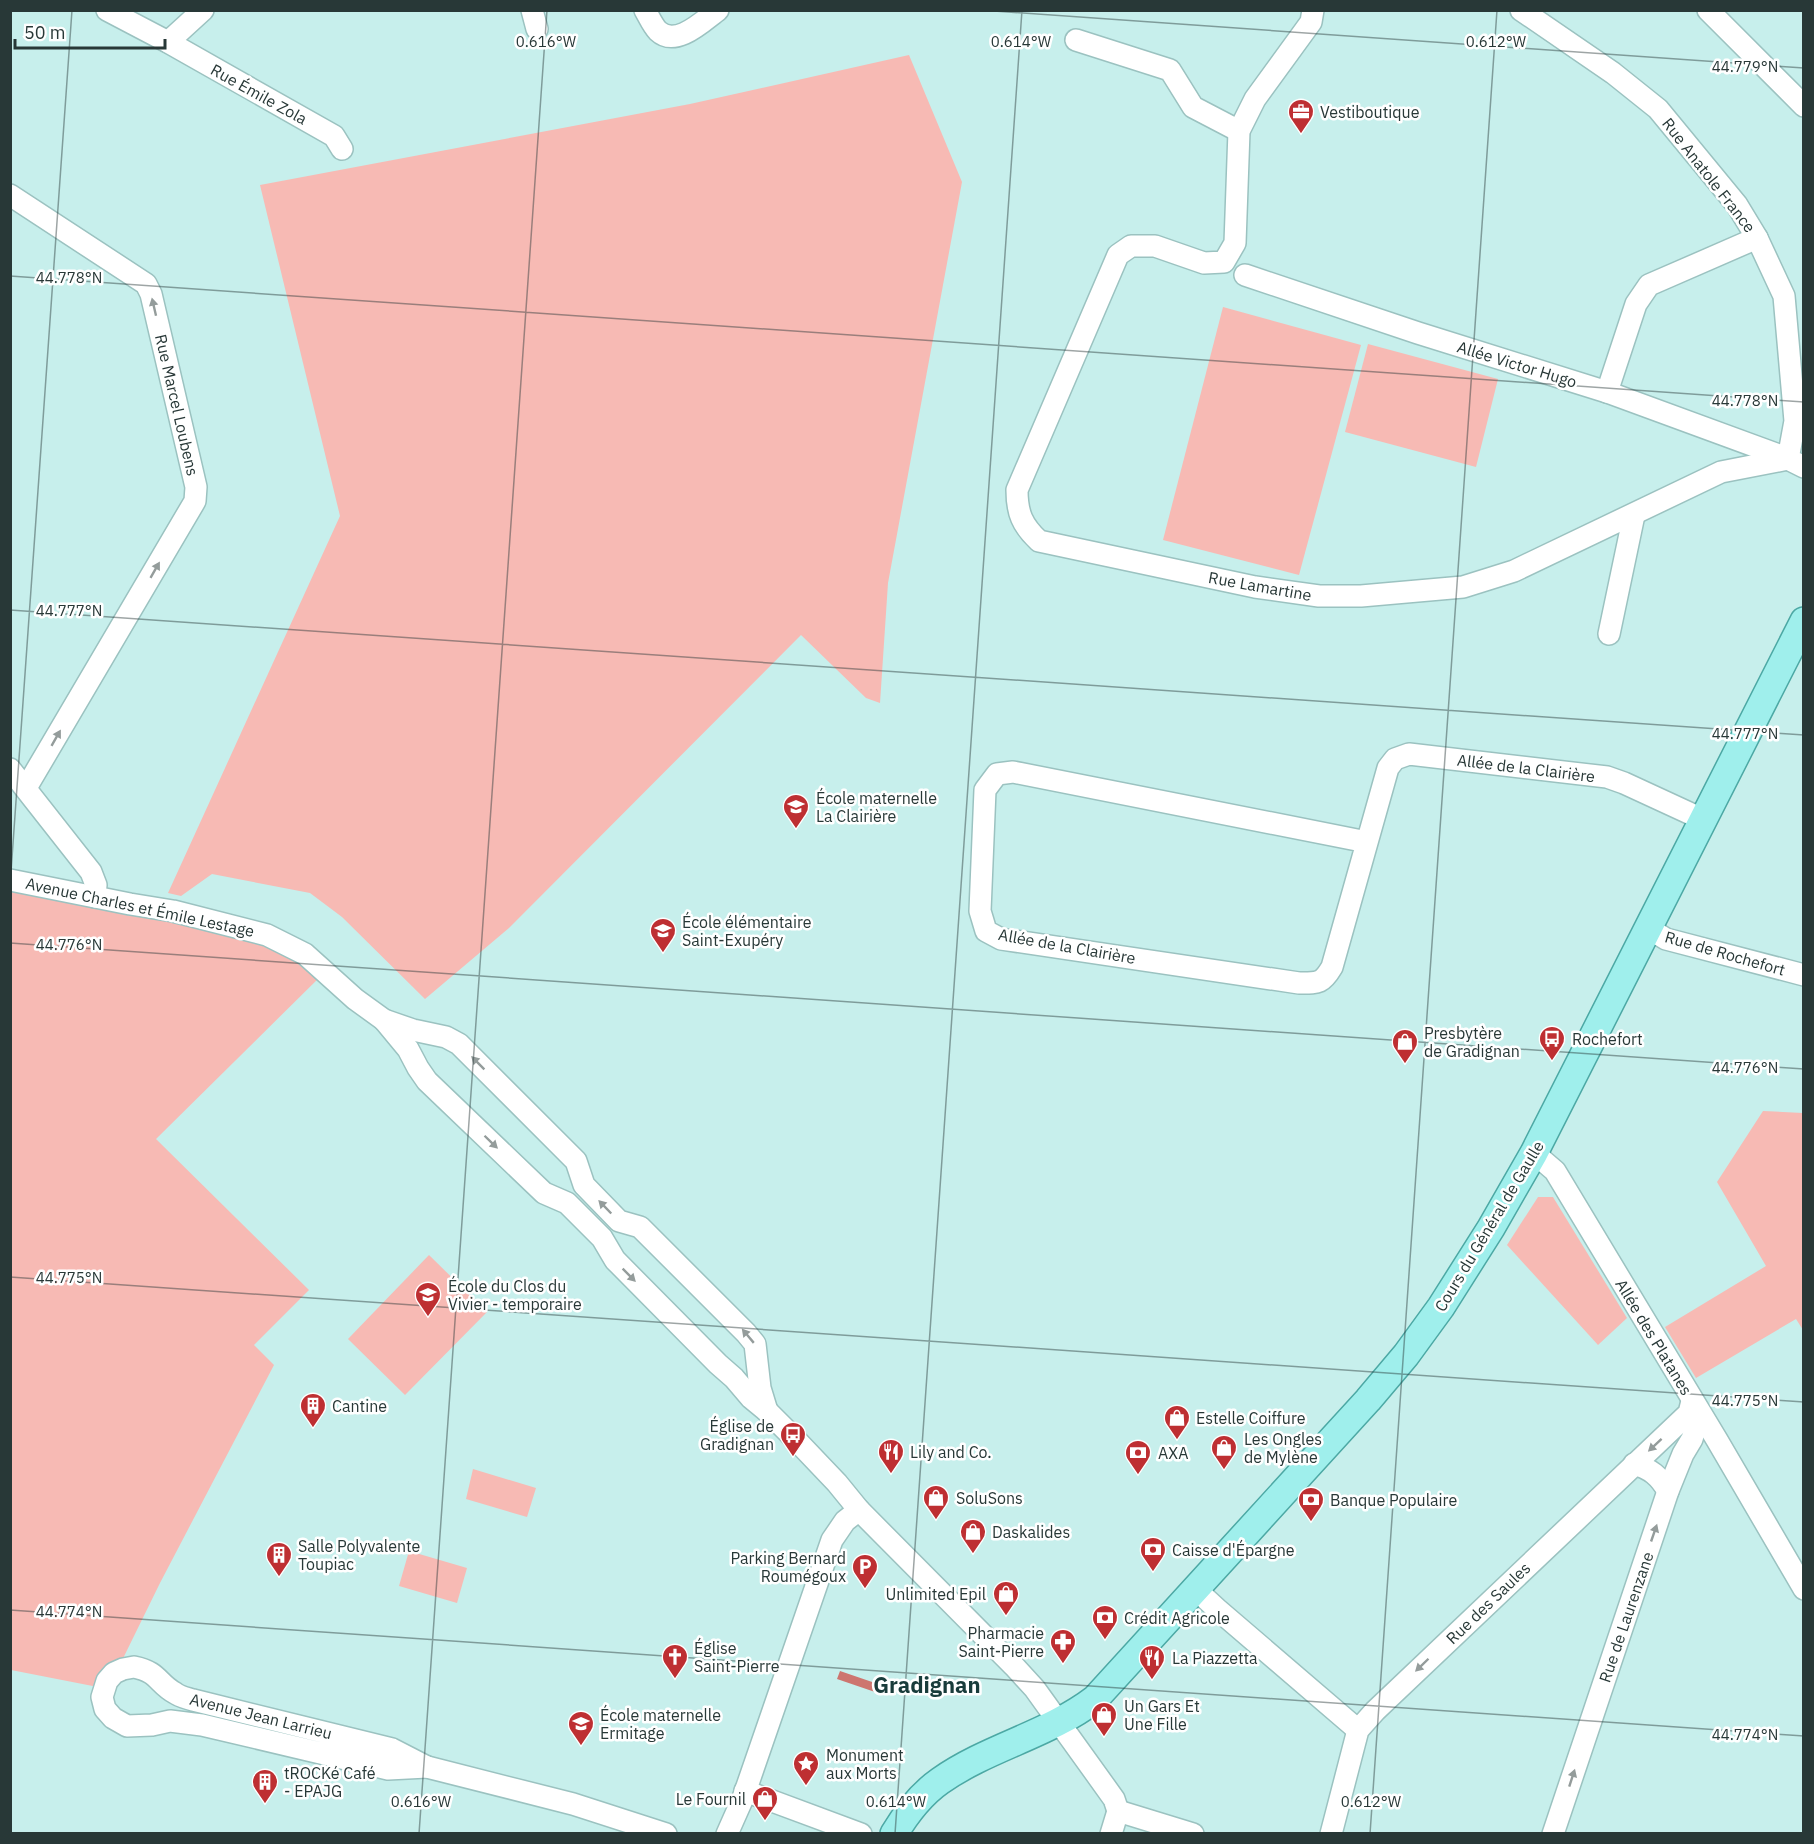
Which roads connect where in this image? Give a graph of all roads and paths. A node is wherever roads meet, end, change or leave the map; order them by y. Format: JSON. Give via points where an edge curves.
{"nodes":[{"id":1,"x":107,"y":10,"type":"edge"},
{"id":2,"x":203,"y":10,"type":"edge"},
{"id":3,"x":645,"y":10,"type":"edge"},
{"id":4,"x":718,"y":10,"type":"edge"},
{"id":5,"x":1312,"y":10,"type":"edge"},
{"id":6,"x":1521,"y":10,"type":"edge"},
{"id":7,"x":1708,"y":10,"type":"edge"},
{"id":8,"x":1076,"y":40,"type":"dead end"},
{"id":9,"x":168,"y":42,"type":"junction"},
{"id":10,"x":1803,"y":106,"type":"edge"},
{"id":11,"x":1239,"y":131,"type":"junction"},
{"id":12,"x":342,"y":149,"type":"dead end"},
{"id":13,"x":10,"y":195,"type":"edge"},
{"id":14,"x":1757,"y":238,"type":"junction"},
{"id":15,"x":1245,"y":275,"type":"dead end"},
{"id":16,"x":1607,"y":392,"type":"junction"},
{"id":17,"x":1796,"y":463,"type":"edge"},
{"id":18,"x":1634,"y":515,"type":"junction"},
{"id":19,"x":1803,"y":621,"type":"edge"},
{"id":20,"x":1609,"y":634,"type":"dead end"},
{"id":21,"x":10,"y":769,"type":"edge"},
{"id":22,"x":26,"y":788,"type":"junction"},
{"id":23,"x":1702,"y":819,"type":"junction"},
{"id":24,"x":1367,"y":842,"type":"junction"},
{"id":25,"x":10,"y":880,"type":"edge"},
{"id":26,"x":95,"y":897,"type":"junction"},
{"id":27,"x":1648,"y":928,"type":"junction"},
{"id":28,"x":1803,"y":975,"type":"edge"},
{"id":29,"x":384,"y":1020,"type":"junction"},
{"id":30,"x":430,"y":1033,"type":"junction"},
{"id":31,"x":413,"y":1057,"type":"junction"},
{"id":32,"x":1534,"y":1153,"type":"junction"},
{"id":33,"x":757,"y":1365,"type":"junction"},
{"id":34,"x":735,"y":1378,"type":"junction"},
{"id":35,"x":1692,"y":1401,"type":"junction"},
{"id":36,"x":768,"y":1412,"type":"junction"},
{"id":37,"x":1634,"y":1464,"type":"junction"},
{"id":38,"x":1668,"y":1491,"type":"junction"},
{"id":39,"x":859,"y":1510,"type":"junction"},
{"id":40,"x":1198,"y":1585,"type":"junction"},
{"id":41,"x":1803,"y":1588,"type":"edge"},
{"id":42,"x":1058,"y":1722,"type":"junction"},
{"id":43,"x":1358,"y":1730,"type":"junction"},
{"id":44,"x":427,"y":1767,"type":"junction"},
{"id":45,"x":744,"y":1795,"type":"junction"},
{"id":46,"x":1118,"y":1811,"type":"junction"},
{"id":47,"x":666,"y":1833,"type":"edge"},
{"id":48,"x":727,"y":1833,"type":"edge"},
{"id":49,"x":861,"y":1833,"type":"edge"},
{"id":50,"x":894,"y":1833,"type":"edge"},
{"id":51,"x":1111,"y":1833,"type":"edge"},
{"id":52,"x":1193,"y":1833,"type":"edge"},
{"id":53,"x":1330,"y":1833,"type":"edge"},
{"id":54,"x":1553,"y":1833,"type":"edge"}],
"edges":[{"from":1,"to":9,"type":"street","name":"Rue Émile Zola"},
{"from":2,"to":9,"type":"street"},
{"from":3,"to":4,"type":"street","via":[[659,32],[670,37],[682,35]]},
{"from":5,"to":11,"type":"street","via":[[1311,22],[1255,99]]},
{"from":6,"to":14,"type":"street","name":"Rue Anatole France","via":[[1658,109],[1737,205]]},
{"from":7,"to":10,"type":"street"},
{"from":8,"to":11,"type":"street","via":[[1170,70],[1192,107]]},
{"from":9,"to":12,"type":"street","name":"Rue Émile Zola","via":[[334,136]]},
{"from":11,"to":18,"type":"street","name":"Rue Lamartine","via":[[1235,243],[1224,262],[1204,263],[1155,246],[1131,246],[1118,255],[1017,490],[1017,508],[1027,530],[1039,541],[1255,587],[1319,596],[1361,596],[1463,587],[1514,571]]},
{"from":22,"to":13,"type":"street","name":"Rue Marcel Loubens","one_way":true,"via":[[195,501],[196,487],[146,284]]},
{"from":14,"to":16,"type":"street","via":[[1649,285],[1636,303]]},
{"from":14,"to":17,"type":"street","name":"Rue Anatole France","via":[[1784,296]]},
{"from":15,"to":16,"type":"street","name":"Allée Victor Hugo"},
{"from":16,"to":17,"type":"street","name":"Allée Victor Hugo"},
{"from":17,"to":18,"type":"street","name":"Rue Lamartine","via":[[1722,472]]},
{"from":18,"to":20,"type":"street"},
{"from":19,"to":23,"type":"main road","name":"Cours du Général de Gaulle"},
{"from":21,"to":22,"type":"street"},
{"from":22,"to":26,"type":"street","via":[[91,872]]},
{"from":23,"to":24,"type":"street","name":"Allée de la Clairière","via":[[1607,777],[1409,754],[1395,759],[1388,768]]},
{"from":23,"to":27,"type":"main road","name":"Cours du Général de Gaulle"},
{"from":24,"to":24,"type":"street","name":"Allée de la Clairière","via":[[1332,967],[1327,977],[1317,983],[1001,939],[986,931],[980,911],[985,790],[997,774],[1013,772]]},
{"from":25,"to":26,"type":"street","name":"Avenue Charles et Émile Lestage"},
{"from":26,"to":29,"type":"street","name":"Avenue Charles et Émile Lestage","via":[[173,911],[267,935],[305,954]]},
{"from":27,"to":28,"type":"street","name":"Rue de Rochefort","via":[[1666,939]]},
{"from":27,"to":32,"type":"main road","name":"Cours du Général de Gaulle"},
{"from":29,"to":30,"type":"street","name":"Avenue Charles et Émile Lestage"},
{"from":29,"to":31,"type":"street","name":"Avenue Charles et Émile Lestage"},
{"from":30,"to":31,"type":"street"},
{"from":33,"to":30,"type":"street","name":"Avenue Charles et Émile Lestage","one_way":true,"via":[[755,1344],[746,1333],[640,1227],[619,1221],[612,1214],[584,1185],[576,1161],[459,1044]]},
{"from":31,"to":34,"type":"street","name":"Avenue Charles et Émile Lestage","one_way":true,"via":[[427,1081],[544,1193],[567,1203],[602,1238],[615,1260]]},
{"from":32,"to":35,"type":"street","name":"Allée des Platanes","via":[[1555,1171]]},
{"from":32,"to":40,"type":"main road","name":"Cours du Général de Gaulle","via":[[1467,1268],[1406,1355]]},
{"from":33,"to":34,"type":"street"},
{"from":33,"to":36,"type":"street","name":"Avenue Charles et Émile Lestage"},
{"from":34,"to":36,"type":"street","name":"Avenue Charles et Émile Lestage"},
{"from":35,"to":37,"type":"street","name":"Rue des Saules","one_way":true,"via":[[1689,1413]]},
{"from":35,"to":38,"type":"street","name":"Rue de Laurenzane","via":[[1696,1426]]},
{"from":35,"to":41,"type":"street","name":"Allée des Platanes"},
{"from":36,"to":39,"type":"street","name":"Avenue Charles et Émile Lestage"},
{"from":37,"to":38,"type":"street","via":[[1652,1470]]},
{"from":37,"to":43,"type":"street","name":"Rue des Saules","one_way":true},
{"from":54,"to":38,"type":"street","name":"Rue de Laurenzane","one_way":true},
{"from":39,"to":42,"type":"street","name":"Avenue Charles et Émile Lestage","via":[[1014,1666]]},
{"from":39,"to":45,"type":"street","via":[[845,1521],[832,1540]]},
{"from":40,"to":42,"type":"main road","name":"Cours du Général de Gaulle","via":[[1095,1699]]},
{"from":40,"to":43,"type":"street","via":[[1217,1610]]},
{"from":42,"to":46,"type":"street","name":"Avenue Charles et Émile Lestage","via":[[1114,1799]]},
{"from":42,"to":50,"type":"main road","name":"Cours du Général de Gaulle","via":[[940,1781],[910,1809]]},
{"from":43,"to":53,"type":"street","name":"Rue des Saules"},
{"from":44,"to":44,"type":"street","name":"Avenue Jean Larrieu","via":[[392,1749],[184,1697],[134,1667],[114,1673],[103,1689],[105,1709],[127,1726],[170,1721],[202,1725],[388,1769]]},
{"from":44,"to":47,"type":"street","name":"Avenue Jean Larrieu","via":[[573,1804]]},
{"from":45,"to":48,"type":"street"},
{"from":45,"to":49,"type":"street"},
{"from":46,"to":51,"type":"street"},
{"from":46,"to":52,"type":"street"}]}
